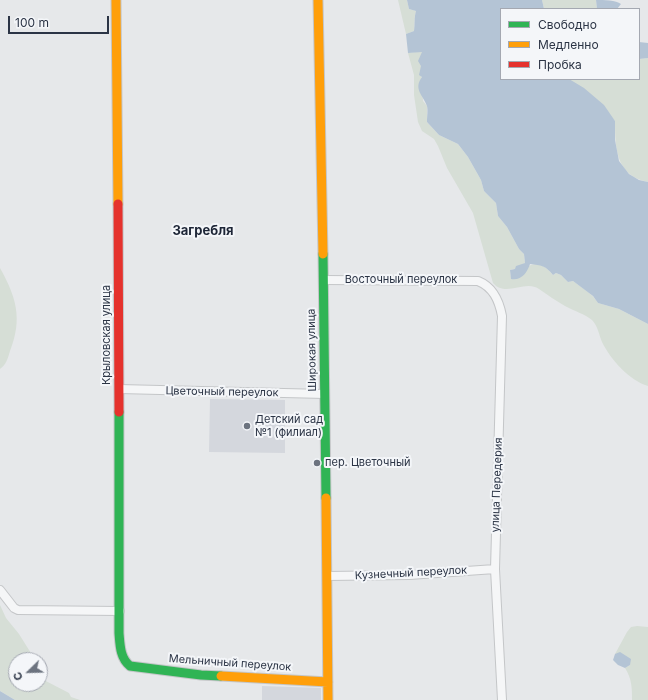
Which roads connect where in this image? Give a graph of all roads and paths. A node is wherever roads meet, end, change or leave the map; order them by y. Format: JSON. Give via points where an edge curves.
{"nodes":[{"id":1,"x":116,"y":0,"type":"edge"},
{"id":2,"x":318,"y":0,"type":"edge"},
{"id":3,"x":323,"y":280,"type":"junction"},
{"id":4,"x":478,"y":281,"type":"joint"},
{"id":5,"x":119,"y":389,"type":"junction"},
{"id":6,"x":325,"y":394,"type":"junction"},
{"id":7,"x":495,"y":569,"type":"junction"},
{"id":8,"x":327,"y":576,"type":"junction"},
{"id":9,"x":0,"y":590,"type":"edge"},
{"id":10,"x":120,"y":611,"type":"junction"},
{"id":11,"x":130,"y":666,"type":"joint"},
{"id":12,"x":328,"y":682,"type":"junction"},
{"id":13,"x":328,"y":700,"type":"edge"},
{"id":14,"x":502,"y":700,"type":"edge"}],
"edges":[{"from":1,"to":5,"type":"street","name":"Крыловская улица"},
{"from":2,"to":3,"type":"street","name":"Широкая улица"},
{"from":3,"to":4,"type":"street","name":"Восточный переулок"},
{"from":3,"to":6,"type":"street","name":"Широкая улица"},
{"from":4,"to":7,"type":"street","name":"улица Передерия","via":[[486,284],[494,293],[502,316]]},
{"from":5,"to":6,"type":"street","name":"Цветочный переулок"},
{"from":5,"to":10,"type":"street","name":"Крыловская улица"},
{"from":6,"to":8,"type":"street","name":"Широкая улица"},
{"from":7,"to":8,"type":"street","name":"Кузнечный переулок","via":[[409,575]]},
{"from":7,"to":14,"type":"street","name":"улица Передерия"},
{"from":8,"to":12,"type":"street","name":"Широкая улица"},
{"from":9,"to":10,"type":"street","via":[[18,610]]},
{"from":10,"to":11,"type":"street","name":"Крыловская улица","via":[[122,656],[124,662]]},
{"from":11,"to":12,"type":"street","name":"Мельничный переулок","via":[[201,675]]},
{"from":12,"to":13,"type":"street","name":"Широкая улица"}]}
